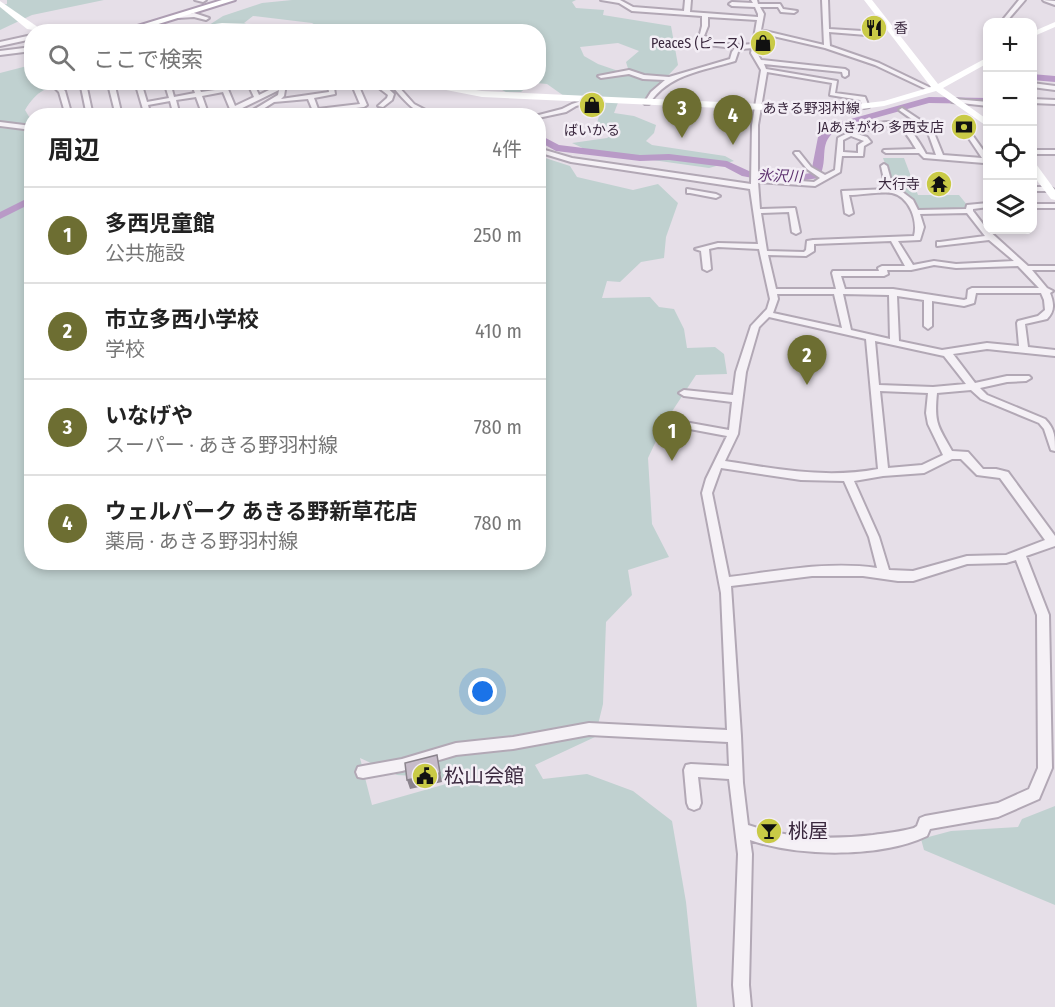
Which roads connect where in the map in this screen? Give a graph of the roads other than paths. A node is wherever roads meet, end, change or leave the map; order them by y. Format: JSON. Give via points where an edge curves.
{"nodes":[{"id":1,"x":231,"y":0,"type":"edge"},
{"id":2,"x":604,"y":0,"type":"edge"},
{"id":3,"x":688,"y":0,"type":"edge"},
{"id":4,"x":825,"y":0,"type":"edge"},
{"id":5,"x":868,"y":0,"type":"edge"},
{"id":6,"x":1022,"y":0,"type":"edge"},
{"id":7,"x":1046,"y":0,"type":"edge"},
{"id":8,"x":756,"y":2,"type":"edge"},
{"id":9,"x":0,"y":3,"type":"edge"},
{"id":10,"x":1055,"y":3,"type":"edge"},
{"id":11,"x":732,"y":4,"type":"dead end"},
{"id":12,"x":794,"y":11,"type":"dead end"},
{"id":13,"x":687,"y":14,"type":"junction"},
{"id":14,"x":705,"y":15,"type":"junction"},
{"id":15,"x":178,"y":16,"type":"junction"},
{"id":16,"x":206,"y":18,"type":"dead end"},
{"id":17,"x":1006,"y":18,"type":"edge"},
{"id":18,"x":760,"y":19,"type":"junction"},
{"id":19,"x":26,"y":24,"type":"edge"},
{"id":20,"x":150,"y":24,"type":"edge"},
{"id":21,"x":1055,"y":24,"type":"edge"},
{"id":22,"x":826,"y":30,"type":"junction"},
{"id":23,"x":760,"y":31,"type":"junction"},
{"id":24,"x":1037,"y":33,"type":"edge"},
{"id":25,"x":879,"y":34,"type":"dead end"},
{"id":26,"x":24,"y":44,"type":"edge"},
{"id":27,"x":0,"y":45,"type":"edge"},
{"id":28,"x":24,"y":46,"type":"edge"},
{"id":29,"x":756,"y":46,"type":"junction"},
{"id":30,"x":740,"y":47,"type":"junction"},
{"id":31,"x":827,"y":47,"type":"junction"},
{"id":32,"x":3,"y":53,"type":"edge"},
{"id":33,"x":983,"y":61,"type":"edge"},
{"id":34,"x":760,"y":62,"type":"junction"},
{"id":35,"x":764,"y":70,"type":"junction"},
{"id":36,"x":602,"y":76,"type":"dead end"},
{"id":37,"x":671,"y":79,"type":"junction"},
{"id":38,"x":835,"y":81,"type":"junction"},
{"id":39,"x":1037,"y":86,"type":"edge"},
{"id":40,"x":934,"y":88,"type":"junction"},
{"id":41,"x":1055,"y":88,"type":"edge"},
{"id":42,"x":61,"y":90,"type":"edge"},
{"id":43,"x":85,"y":90,"type":"edge"},
{"id":44,"x":113,"y":90,"type":"edge"},
{"id":45,"x":140,"y":90,"type":"edge"},
{"id":46,"x":169,"y":90,"type":"edge"},
{"id":47,"x":197,"y":90,"type":"edge"},
{"id":48,"x":225,"y":90,"type":"joint"},
{"id":49,"x":254,"y":90,"type":"edge"},
{"id":50,"x":271,"y":90,"type":"edge"},
{"id":51,"x":281,"y":90,"type":"edge"},
{"id":52,"x":332,"y":90,"type":"edge"},
{"id":53,"x":357,"y":90,"type":"edge"},
{"id":54,"x":385,"y":90,"type":"edge"},
{"id":55,"x":398,"y":90,"type":"edge"},
{"id":56,"x":454,"y":90,"type":"edge"},
{"id":57,"x":333,"y":93,"type":"junction"},
{"id":58,"x":198,"y":94,"type":"junction"},
{"id":59,"x":310,"y":97,"type":"junction"},
{"id":60,"x":258,"y":98,"type":"junction"},
{"id":61,"x":172,"y":99,"type":"junction"},
{"id":62,"x":591,"y":100,"type":"junction"},
{"id":63,"x":956,"y":100,"type":"junction"},
{"id":64,"x":1037,"y":100,"type":"edge"},
{"id":65,"x":276,"y":101,"type":"junction"},
{"id":66,"x":1055,"y":102,"type":"edge"},
{"id":67,"x":647,"y":103,"type":"junction"},
{"id":68,"x":983,"y":103,"type":"edge"},
{"id":69,"x":144,"y":104,"type":"junction"},
{"id":70,"x":381,"y":106,"type":"dead end"},
{"id":71,"x":340,"y":107,"type":"junction"},
{"id":72,"x":866,"y":107,"type":"junction"},
{"id":73,"x":67,"y":108,"type":"edge"},
{"id":74,"x":88,"y":108,"type":"edge"},
{"id":75,"x":117,"y":108,"type":"edge"},
{"id":76,"x":145,"y":108,"type":"edge"},
{"id":77,"x":175,"y":108,"type":"edge"},
{"id":78,"x":203,"y":108,"type":"edge"},
{"id":79,"x":233,"y":108,"type":"edge"},
{"id":80,"x":235,"y":108,"type":"edge"},
{"id":81,"x":262,"y":108,"type":"edge"},
{"id":82,"x":312,"y":108,"type":"edge"},
{"id":83,"x":334,"y":108,"type":"edge"},
{"id":84,"x":418,"y":108,"type":"edge"},
{"id":85,"x":756,"y":108,"type":"junction"},
{"id":86,"x":902,"y":110,"type":"dead end"},
{"id":87,"x":546,"y":114,"type":"edge"},
{"id":88,"x":983,"y":117,"type":"edge"},
{"id":89,"x":983,"y":121,"type":"edge"},
{"id":90,"x":0,"y":124,"type":"edge"},
{"id":91,"x":24,"y":127,"type":"edge"},
{"id":92,"x":850,"y":134,"type":"junction"},
{"id":93,"x":971,"y":137,"type":"dead end"},
{"id":94,"x":886,"y":151,"type":"dead end"},
{"id":95,"x":921,"y":151,"type":"junction"},
{"id":96,"x":546,"y":152,"type":"edge"},
{"id":97,"x":1037,"y":152,"type":"edge"},
{"id":98,"x":1055,"y":152,"type":"edge"},
{"id":99,"x":797,"y":153,"type":"dead end"},
{"id":100,"x":840,"y":154,"type":"junction"},
{"id":101,"x":983,"y":156,"type":"edge"},
{"id":102,"x":940,"y":157,"type":"junction"},
{"id":103,"x":983,"y":162,"type":"edge"},
{"id":104,"x":1037,"y":165,"type":"edge"},
{"id":105,"x":884,"y":166,"type":"dead end"},
{"id":106,"x":1037,"y":172,"type":"edge"},
{"id":107,"x":823,"y":177,"type":"junction"},
{"id":108,"x":695,"y":178,"type":"junction"},
{"id":109,"x":754,"y":180,"type":"junction"},
{"id":110,"x":1037,"y":189,"type":"edge"},
{"id":111,"x":690,"y":191,"type":"junction"},
{"id":112,"x":895,"y":191,"type":"junction"},
{"id":113,"x":1053,"y":191,"type":"edge"},
{"id":114,"x":716,"y":196,"type":"dead end"},
{"id":115,"x":686,"y":202,"type":"dead end"},
{"id":116,"x":983,"y":205,"type":"edge"},
{"id":117,"x":1037,"y":206,"type":"edge"},
{"id":118,"x":1055,"y":206,"type":"edge"},
{"id":119,"x":757,"y":211,"type":"junction"},
{"id":120,"x":916,"y":212,"type":"junction"},
{"id":121,"x":969,"y":212,"type":"junction"},
{"id":122,"x":849,"y":213,"type":"dead end"},
{"id":123,"x":796,"y":232,"type":"dead end"},
{"id":124,"x":991,"y":237,"type":"junction"},
{"id":125,"x":892,"y":239,"type":"junction"},
{"id":126,"x":940,"y":244,"type":"dead end"},
{"id":127,"x":763,"y":250,"type":"junction"},
{"id":128,"x":1024,"y":266,"type":"junction"},
{"id":129,"x":911,"y":267,"type":"junction"},
{"id":130,"x":1055,"y":267,"type":"edge"},
{"id":131,"x":707,"y":269,"type":"dead end"},
{"id":132,"x":840,"y":291,"type":"junction"},
{"id":133,"x":1051,"y":291,"type":"edge"},
{"id":134,"x":772,"y":292,"type":"junction"},
{"id":135,"x":893,"y":292,"type":"junction"},
{"id":136,"x":928,"y":297,"type":"junction"},
{"id":137,"x":767,"y":314,"type":"junction"},
{"id":138,"x":928,"y":326,"type":"dead end"},
{"id":139,"x":848,"y":333,"type":"junction"},
{"id":140,"x":870,"y":339,"type":"junction"},
{"id":141,"x":896,"y":343,"type":"junction"},
{"id":142,"x":1024,"y":348,"type":"junction"},
{"id":143,"x":1055,"y":353,"type":"edge"},
{"id":144,"x":948,"y":354,"type":"junction"},
{"id":145,"x":1026,"y":378,"type":"dead end"},
{"id":146,"x":973,"y":387,"type":"junction"},
{"id":147,"x":875,"y":388,"type":"junction"},
{"id":148,"x":933,"y":390,"type":"junction"},
{"id":149,"x":684,"y":393,"type":"dead end"},
{"id":150,"x":738,"y":399,"type":"junction"},
{"id":151,"x":679,"y":424,"type":"dead end"},
{"id":152,"x":734,"y":434,"type":"junction"},
{"id":153,"x":1055,"y":447,"type":"edge"},
{"id":154,"x":948,"y":454,"type":"junction"},
{"id":155,"x":719,"y":464,"type":"junction"},
{"id":156,"x":883,"y":472,"type":"junction"},
{"id":157,"x":848,"y":479,"type":"junction"},
{"id":158,"x":1054,"y":542,"type":"edge"},
{"id":159,"x":1020,"y":555,"type":"junction"},
{"id":160,"x":884,"y":574,"type":"junction"},
{"id":161,"x":724,"y":582,"type":"junction"},
{"id":162,"x":735,"y":736,"type":"junction"},
{"id":163,"x":363,"y":772,"type":"dead end"},
{"id":164,"x":735,"y":774,"type":"junction"},
{"id":165,"x":694,"y":803,"type":"dead end"},
{"id":166,"x":742,"y":830,"type":"junction"},
{"id":167,"x":743,"y":1007,"type":"edge"}],
"edges":[{"from":1,"to":15,"type":"main road"},
{"from":2,"to":13,"type":"street","via":[[632,9]]},
{"from":3,"to":13,"type":"street"},
{"from":4,"to":22,"type":"street"},
{"from":5,"to":40,"type":"main road"},
{"from":6,"to":17,"type":"street"},
{"from":7,"to":10,"type":"street"},
{"from":8,"to":11,"type":"street"},
{"from":8,"to":12,"type":"street"},
{"from":8,"to":18,"type":"street"},
{"from":9,"to":19,"type":"main road"},
{"from":13,"to":14,"type":"street"},
{"from":14,"to":18,"type":"street"},
{"from":14,"to":30,"type":"street","via":[[701,37],[710,39],[709,44]]},
{"from":15,"to":16,"type":"street"},
{"from":15,"to":20,"type":"main road"},
{"from":18,"to":23,"type":"street"},
{"from":21,"to":24,"type":"main road"},
{"from":22,"to":25,"type":"street"},
{"from":22,"to":31,"type":"street"},
{"from":23,"to":29,"type":"street"},
{"from":23,"to":31,"type":"street"},
{"from":26,"to":27,"type":"street"},
{"from":28,"to":32,"type":"street"},
{"from":29,"to":30,"type":"street"},
{"from":29,"to":34,"type":"street","via":[[754,52]]},
{"from":30,"to":37,"type":"street","via":[[733,60]]},
{"from":31,"to":40,"type":"street"},
{"from":33,"to":40,"type":"main road","name":"あきる野羽村線"},
{"from":34,"to":35,"type":"street"},
{"from":34,"to":38,"type":"street","via":[[845,70],[845,79]]},
{"from":35,"to":38,"type":"street"},
{"from":35,"to":85,"type":"street"},
{"from":36,"to":37,"type":"street","via":[[629,72]]},
{"from":37,"to":67,"type":"street"},
{"from":38,"to":72,"type":"street","via":[[832,94],[863,98]]},
{"from":39,"to":41,"type":"street"},
{"from":40,"to":63,"type":"main road"},
{"from":40,"to":72,"type":"main road","name":"あきる野羽村線","via":[[903,100]]},
{"from":42,"to":73,"type":"street"},
{"from":43,"to":74,"type":"street"},
{"from":44,"to":75,"type":"street"},
{"from":45,"to":69,"type":"street"},
{"from":46,"to":61,"type":"street"},
{"from":47,"to":58,"type":"street"},
{"from":48,"to":58,"type":"street"},
{"from":48,"to":79,"type":"street"},
{"from":49,"to":60,"type":"street"},
{"from":50,"to":60,"type":"street"},
{"from":51,"to":65,"type":"street"},
{"from":52,"to":57,"type":"street"},
{"from":53,"to":71,"type":"street","via":[[364,105]]},
{"from":54,"to":70,"type":"street","via":[[390,99]]},
{"from":55,"to":84,"type":"street"},
{"from":56,"to":62,"type":"main road","name":"あきる野羽村線"},
{"from":57,"to":59,"type":"street"},
{"from":57,"to":71,"type":"street"},
{"from":58,"to":61,"type":"street"},
{"from":58,"to":78,"type":"street"},
{"from":59,"to":65,"type":"street"},
{"from":59,"to":82,"type":"street"},
{"from":60,"to":80,"type":"street"},
{"from":61,"to":69,"type":"street"},
{"from":61,"to":77,"type":"street"},
{"from":62,"to":67,"type":"main road","name":"あきる野羽村線"},
{"from":62,"to":87,"type":"street"},
{"from":63,"to":68,"type":"street"},
{"from":63,"to":88,"type":"main road"},
{"from":63,"to":89,"type":"main road"},
{"from":64,"to":66,"type":"street"},
{"from":65,"to":81,"type":"street"},
{"from":67,"to":85,"type":"main road","name":"あきる野羽村線"},
{"from":69,"to":76,"type":"street"},
{"from":71,"to":83,"type":"street"},
{"from":72,"to":85,"type":"main road","name":"あきる野羽村線","via":[[818,111]]},
{"from":85,"to":109,"type":"street"},
{"from":86,"to":102,"type":"street","via":[[928,126]]},
{"from":90,"to":91,"type":"street"},
{"from":92,"to":95,"type":"street","via":[[877,124],[900,126]]},
{"from":92,"to":100,"type":"street","via":[[840,139]]},
{"from":92,"to":100,"type":"street","via":[[868,142],[861,145],[861,155]]},
{"from":93,"to":101,"type":"street"},
{"from":94,"to":95,"type":"street"},
{"from":95,"to":102,"type":"street","via":[[924,156]]},
{"from":96,"to":108,"type":"street"},
{"from":97,"to":98,"type":"street"},
{"from":99,"to":107,"type":"street"},
{"from":100,"to":107,"type":"street","via":[[838,171]]},
{"from":102,"to":103,"type":"street"},
{"from":104,"to":113,"type":"main road"},
{"from":105,"to":112,"type":"street"},
{"from":106,"to":113,"type":"main road"},
{"from":107,"to":109,"type":"street","via":[[811,184]]},
{"from":108,"to":109,"type":"street"},
{"from":108,"to":111,"type":"street"},
{"from":109,"to":119,"type":"street"},
{"from":110,"to":113,"type":"street"},
{"from":111,"to":114,"type":"street"},
{"from":111,"to":115,"type":"street"},
{"from":112,"to":120,"type":"street"},
{"from":112,"to":122,"type":"street","via":[[846,193]]},
{"from":116,"to":121,"type":"street","via":[[970,207]]},
{"from":117,"to":118,"type":"street"},
{"from":119,"to":123,"type":"street","via":[[792,210]]},
{"from":119,"to":127,"type":"street"},
{"from":120,"to":121,"type":"street"},
{"from":120,"to":125,"type":"street","via":[[920,227],[917,238]]},
{"from":121,"to":124,"type":"street"},
{"from":124,"to":126,"type":"street"},
{"from":124,"to":128,"type":"street"},
{"from":125,"to":127,"type":"street","via":[[813,242],[806,254]]},
{"from":125,"to":129,"type":"street"},
{"from":127,"to":131,"type":"street","via":[[718,245],[702,248]]},
{"from":127,"to":134,"type":"street"},
{"from":128,"to":129,"type":"street","via":[[934,263]]},
{"from":128,"to":130,"type":"street"},
{"from":128,"to":133,"type":"street"},
{"from":129,"to":132,"type":"street","via":[[882,268],[884,274],[836,273]]},
{"from":132,"to":134,"type":"street"},
{"from":132,"to":135,"type":"street"},
{"from":132,"to":139,"type":"street"},
{"from":133,"to":136,"type":"street","via":[[972,290],[968,303]]},
{"from":133,"to":142,"type":"street","via":[[1045,316],[1021,323]]},
{"from":134,"to":137,"type":"street","via":[[773,305]]},
{"from":135,"to":136,"type":"street"},
{"from":135,"to":141,"type":"street"},
{"from":136,"to":138,"type":"street"},
{"from":137,"to":139,"type":"street"},
{"from":137,"to":150,"type":"street","via":[[755,326],[741,372]]},
{"from":139,"to":140,"type":"street"},
{"from":140,"to":141,"type":"street"},
{"from":140,"to":147,"type":"street"},
{"from":141,"to":144,"type":"street"},
{"from":142,"to":143,"type":"street"},
{"from":142,"to":144,"type":"street","via":[[987,346]]},
{"from":144,"to":146,"type":"street"},
{"from":145,"to":146,"type":"street"},
{"from":146,"to":148,"type":"street"},
{"from":146,"to":153,"type":"street","via":[[984,397],[1042,421]]},
{"from":147,"to":148,"type":"street"},
{"from":147,"to":156,"type":"street"},
{"from":148,"to":154,"type":"street","via":[[930,415]]},
{"from":149,"to":150,"type":"street"},
{"from":150,"to":152,"type":"street"},
{"from":151,"to":152,"type":"street"},
{"from":152,"to":155,"type":"street"},
{"from":154,"to":156,"type":"street","via":[[948,458],[924,470]]},
{"from":154,"to":158,"type":"street","via":[[964,455],[981,474],[1004,475]]},
{"from":155,"to":157,"type":"street"},
{"from":155,"to":161,"type":"street","via":[[707,493]]},
{"from":156,"to":157,"type":"street"},
{"from":157,"to":160,"type":"street","via":[[874,537]]},
{"from":158,"to":159,"type":"street"},
{"from":159,"to":160,"type":"street","via":[[967,560],[913,576]]},
{"from":159,"to":166,"type":"street","via":[[1042,615],[1045,768],[1034,794],[998,810],[925,823],[922,831],[904,838],[861,845],[766,840]]},
{"from":160,"to":161,"type":"street","via":[[812,571]]},
{"from":161,"to":162,"type":"street"},
{"from":162,"to":163,"type":"street","via":[[589,729],[456,750]]},
{"from":162,"to":164,"type":"street"},
{"from":164,"to":165,"type":"street","via":[[691,770]]},
{"from":164,"to":166,"type":"street"},
{"from":166,"to":167,"type":"street"}]}
